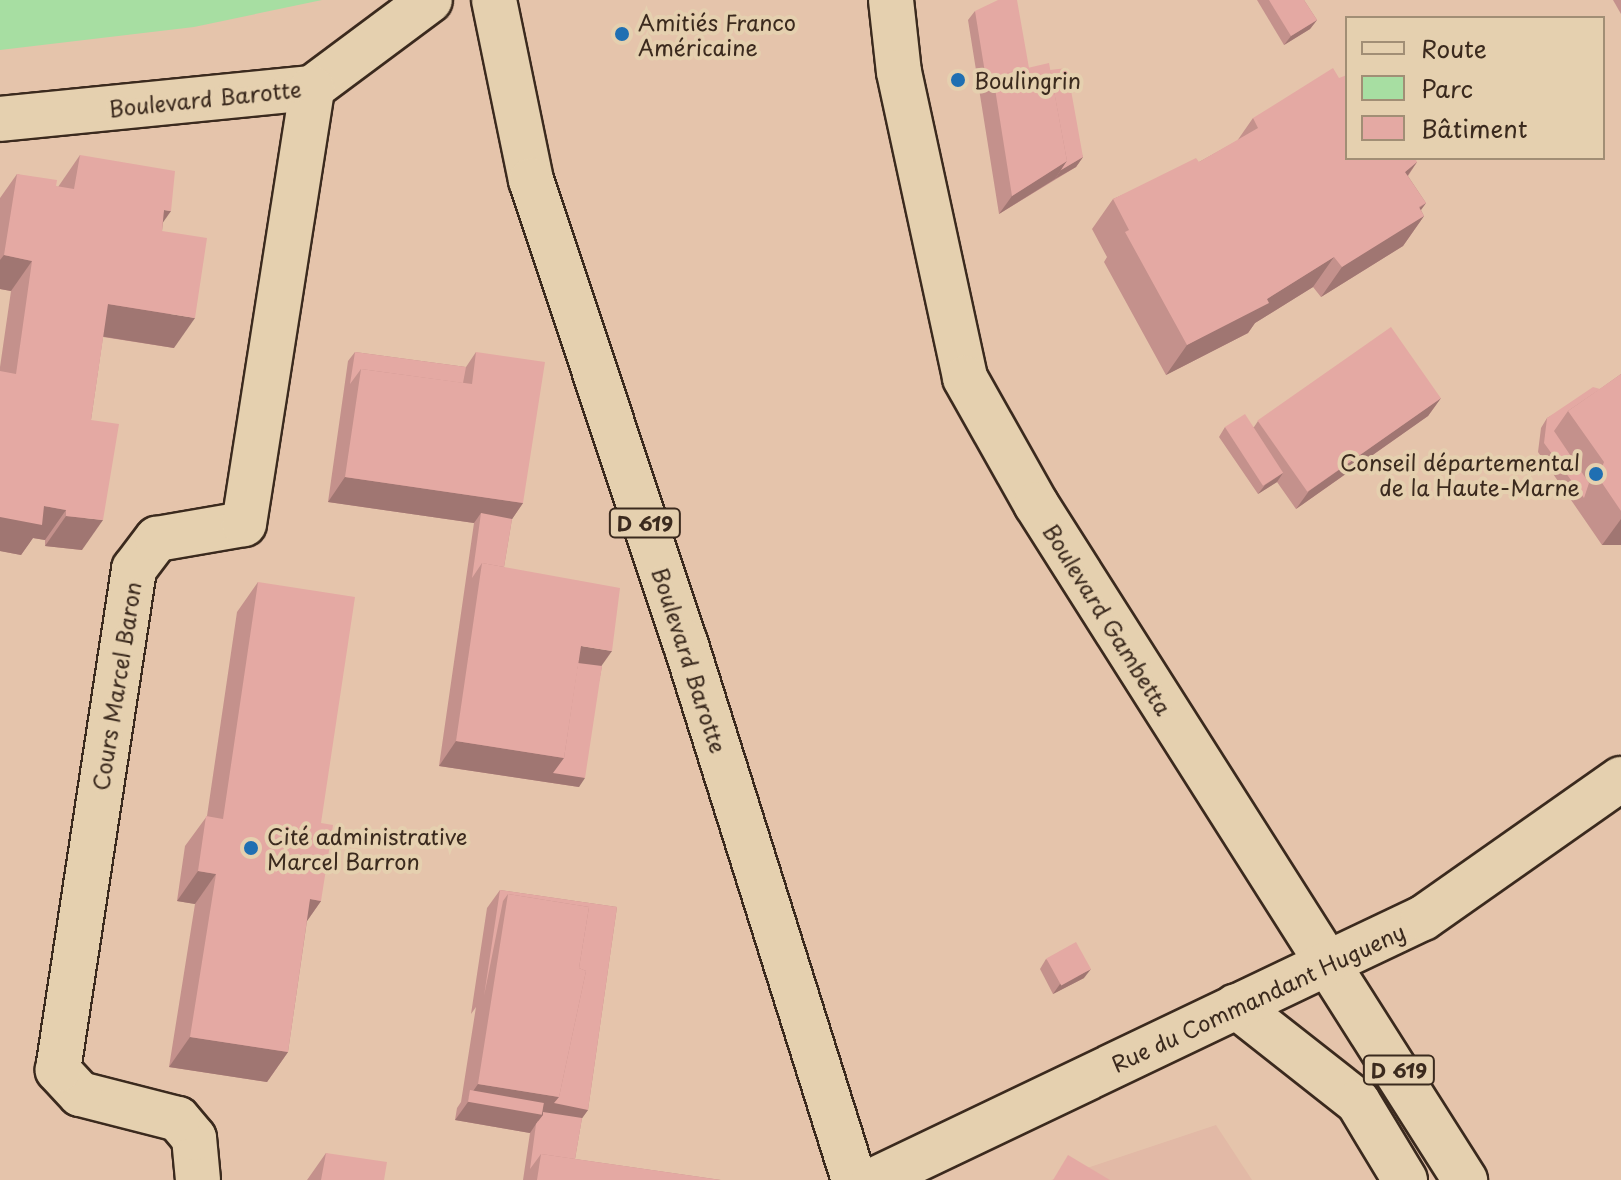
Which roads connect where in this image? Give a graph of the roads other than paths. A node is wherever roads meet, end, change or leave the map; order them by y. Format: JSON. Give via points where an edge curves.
{"nodes":[{"id":1,"x":430,"y":0,"type":"edge"},
{"id":2,"x":494,"y":0,"type":"edge"},
{"id":3,"x":873,"y":0,"type":"edge"},
{"id":4,"x":891,"y":0,"type":"edge"},
{"id":5,"x":899,"y":72,"type":"junction"},
{"id":6,"x":312,"y":88,"type":"junction"},
{"id":7,"x":0,"y":119,"type":"edge"},
{"id":8,"x":1621,"y":779,"type":"edge"},
{"id":9,"x":1326,"y":964,"type":"junction"},
{"id":10,"x":1236,"y":1006,"type":"junction"},
{"id":11,"x":198,"y":1180,"type":"edge"},
{"id":12,"x":854,"y":1180,"type":"edge"},
{"id":13,"x":874,"y":1180,"type":"edge"},
{"id":14,"x":1405,"y":1180,"type":"edge"},
{"id":15,"x":1465,"y":1180,"type":"edge"}],
"edges":[{"from":1,"to":6,"type":"main road","name":"Boulevard Barotte"},
{"from":2,"to":12,"type":"main road","name":"Boulevard Barotte","number":"D 619","via":[[531,180],[685,642]]},
{"from":3,"to":5,"type":"main road"},
{"from":4,"to":5,"type":"main road","name":"Boulevard Gambetta","number":"D 619"},
{"from":5,"to":9,"type":"main road","name":"Boulevard Gambetta","number":"D 619","via":[[965,378],[1036,504]]},
{"from":6,"to":7,"type":"main road","name":"Boulevard Barotte"},
{"from":6,"to":11,"type":"main road","name":"Cours Marcel Baron","via":[[244,524],[157,539],[134,569],[58,1070],[80,1094],[178,1119],[194,1138]]},
{"from":8,"to":9,"type":"main road","name":"Rue du Commandant Hugueny","via":[[1423,918]]},
{"from":9,"to":10,"type":"main road","name":"Rue du Commandant Hugueny"},
{"from":9,"to":15,"type":"main road","name":"Boulevard Gambetta","number":"D 619"},
{"from":10,"to":13,"type":"main road","name":"Rue du Commandant Hugueny"},
{"from":10,"to":14,"type":"main road","via":[[1358,1102]]}]}
